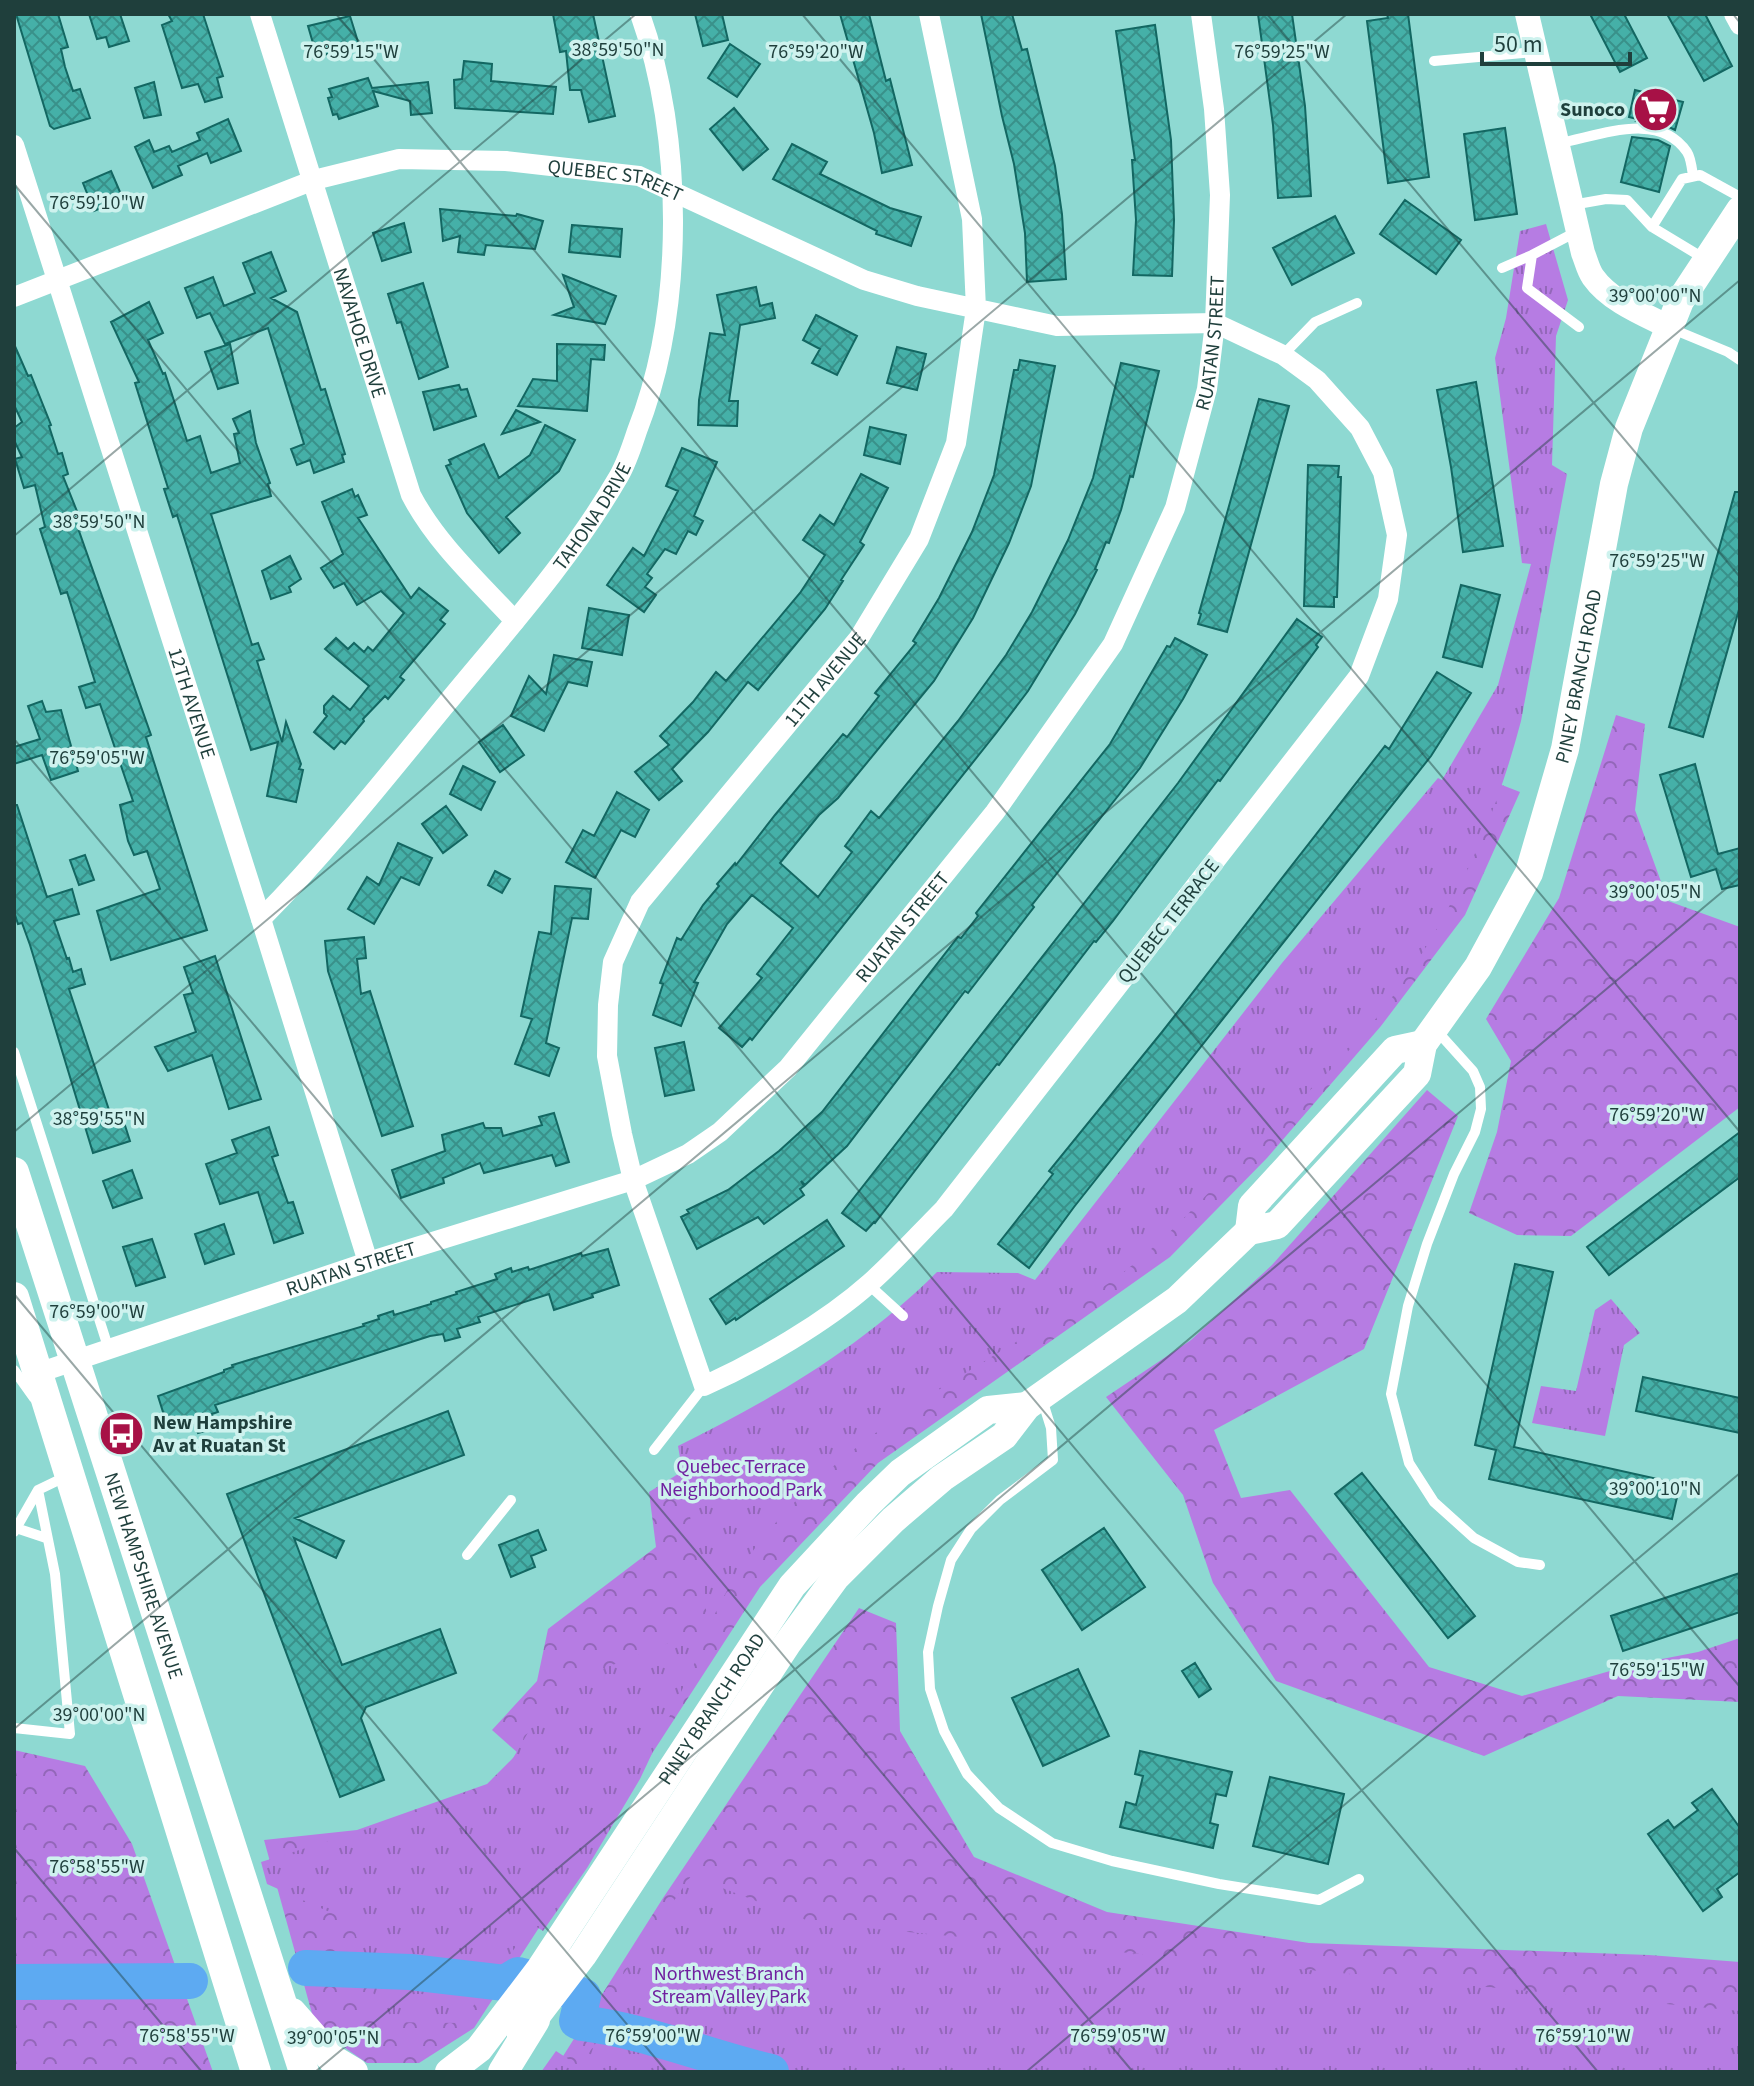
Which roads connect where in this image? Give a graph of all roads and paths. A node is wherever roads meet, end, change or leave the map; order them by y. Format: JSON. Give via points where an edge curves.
{"nodes":[{"id":1,"x":260,"y":14,"type":"edge"},
{"id":2,"x":640,"y":14,"type":"edge"},
{"id":3,"x":929,"y":14,"type":"edge"},
{"id":4,"x":1201,"y":14,"type":"edge"},
{"id":5,"x":1527,"y":14,"type":"edge"},
{"id":6,"x":1734,"y":14,"type":"edge"},
{"id":7,"x":1740,"y":25,"type":"edge"},
{"id":8,"x":1536,"y":51,"type":"junction"},
{"id":9,"x":1434,"y":61,"type":"dead end"},
{"id":10,"x":1557,"y":143,"type":"junction"},
{"id":11,"x":14,"y":145,"type":"edge"},
{"id":12,"x":1693,"y":176,"type":"junction"},
{"id":13,"x":314,"y":180,"type":"junction"},
{"id":14,"x":673,"y":192,"type":"junction"},
{"id":15,"x":1740,"y":197,"type":"edge"},
{"id":16,"x":1572,"y":205,"type":"junction"},
{"id":17,"x":1740,"y":210,"type":"edge"},
{"id":18,"x":1652,"y":227,"type":"junction"},
{"id":19,"x":1578,"y":231,"type":"junction"},
{"id":20,"x":1532,"y":255,"type":"junction"},
{"id":21,"x":1707,"y":260,"type":"junction"},
{"id":22,"x":1502,"y":268,"type":"dead end"},
{"id":23,"x":56,"y":279,"type":"junction"},
{"id":24,"x":14,"y":297,"type":"edge"},
{"id":25,"x":1357,"y":303,"type":"dead end"},
{"id":26,"x":976,"y":309,"type":"junction"},
{"id":27,"x":1215,"y":323,"type":"junction"},
{"id":28,"x":1579,"y":327,"type":"dead end"},
{"id":29,"x":1669,"y":327,"type":"junction"},
{"id":30,"x":1283,"y":355,"type":"junction"},
{"id":31,"x":1740,"y":360,"type":"edge"},
{"id":32,"x":515,"y":621,"type":"junction"},
{"id":33,"x":261,"y":919,"type":"junction"},
{"id":34,"x":1430,"y":1036,"type":"junction"},
{"id":35,"x":14,"y":1052,"type":"edge"},
{"id":36,"x":14,"y":1172,"type":"edge"},
{"id":37,"x":633,"y":1180,"type":"junction"},
{"id":38,"x":368,"y":1262,"type":"junction"},
{"id":39,"x":869,"y":1285,"type":"junction"},
{"id":40,"x":14,"y":1297,"type":"edge"},
{"id":41,"x":903,"y":1316,"type":"dead end"},
{"id":42,"x":109,"y":1350,"type":"junction"},
{"id":43,"x":73,"y":1362,"type":"junction"},
{"id":44,"x":26,"y":1372,"type":"edge"},
{"id":45,"x":704,"y":1386,"type":"junction"},
{"id":46,"x":1034,"y":1402,"type":"junction"},
{"id":47,"x":654,"y":1450,"type":"dead end"},
{"id":48,"x":69,"y":1475,"type":"junction"},
{"id":49,"x":38,"y":1490,"type":"junction"},
{"id":50,"x":511,"y":1500,"type":"dead end"},
{"id":51,"x":15,"y":1530,"type":"edge"},
{"id":52,"x":46,"y":1538,"type":"junction"},
{"id":53,"x":467,"y":1555,"type":"dead end"},
{"id":54,"x":1540,"y":1565,"type":"dead end"},
{"id":55,"x":14,"y":1728,"type":"edge"},
{"id":56,"x":1359,"y":1879,"type":"dead end"},
{"id":57,"x":280,"y":1997,"type":"junction"},
{"id":58,"x":522,"y":2015,"type":"junction"},
{"id":59,"x":256,"y":2072,"type":"edge"},
{"id":60,"x":304,"y":2072,"type":"edge"},
{"id":61,"x":353,"y":2072,"type":"edge"},
{"id":62,"x":449,"y":2072,"type":"edge"},
{"id":63,"x":489,"y":2072,"type":"edge"},
{"id":64,"x":503,"y":2072,"type":"edge"}],
"edges":[{"from":1,"to":13,"type":"street","name":"NAVAHOE DRIVE"},
{"from":2,"to":14,"type":"street","name":"TAHONA DRIVE","via":[[664,110]]},
{"from":3,"to":26,"type":"street","name":"11TH AVENUE","via":[[972,219]]},
{"from":4,"to":27,"type":"street","name":"RUATAN STREET","via":[[1220,195]]},
{"from":5,"to":8,"type":"street"},
{"from":6,"to":7,"type":"street"},
{"from":8,"to":9,"type":"lane"},
{"from":8,"to":10,"type":"street"},
{"from":10,"to":12,"type":"lane","via":[[1632,127],[1670,135],[1688,154]]},
{"from":10,"to":16,"type":"street"},
{"from":11,"to":23,"type":"street","name":"12TH AVENUE"},
{"from":12,"to":15,"type":"lane"},
{"from":12,"to":18,"type":"lane","via":[[1682,179]]},
{"from":13,"to":14,"type":"street","name":"QUEBEC STREET","via":[[399,159],[506,161],[639,176]]},
{"from":13,"to":23,"type":"street","name":"QUEBEC STREET"},
{"from":13,"to":32,"type":"street","name":"NAVAHOE DRIVE","via":[[411,495],[447,547]]},
{"from":14,"to":26,"type":"street","name":"QUEBEC STREET","via":[[864,280]]},
{"from":14,"to":32,"type":"street","name":"TAHONA DRIVE","via":[[669,308],[651,396],[621,473],[566,560]]},
{"from":16,"to":18,"type":"lane","via":[[1627,200]]},
{"from":16,"to":19,"type":"street"},
{"from":17,"to":21,"type":"main road","name":"PINEY BRANCH ROAD"},
{"from":18,"to":21,"type":"lane"},
{"from":19,"to":20,"type":"lane"},
{"from":19,"to":29,"type":"street","via":[[1593,276],[1609,293]]},
{"from":20,"to":22,"type":"lane"},
{"from":20,"to":28,"type":"lane","via":[[1527,288]]},
{"from":21,"to":29,"type":"main road","name":"PINEY BRANCH ROAD"},
{"from":23,"to":24,"type":"street","name":"QUEBEC STREET"},
{"from":23,"to":33,"type":"street","name":"12TH AVENUE"},
{"from":25,"to":30,"type":"lane","via":[[1315,322]]},
{"from":26,"to":27,"type":"street","name":"QUEBEC STREET","via":[[1057,326]]},
{"from":26,"to":37,"type":"street","name":"11TH AVENUE","via":[[956,443],[919,539],[859,638],[640,902],[613,962],[607,1056]]},
{"from":27,"to":30,"type":"street","name":"QUEBEC TERRACE"},
{"from":27,"to":37,"type":"street","name":"RUATAN STREET","via":[[1207,389],[1175,508],[1113,644],[995,812],[788,1068],[720,1132]]},
{"from":29,"to":31,"type":"lane"},
{"from":29,"to":34,"type":"main road","name":"PINEY BRANCH ROAD","via":[[1629,428],[1614,484],[1565,749],[1529,873],[1478,967]]},
{"from":30,"to":39,"type":"street","name":"QUEBEC TERRACE","via":[[1317,380],[1360,428],[1383,472],[1397,535],[1388,599],[1359,676],[944,1209]]},
{"from":32,"to":33,"type":"street","name":"TAHONA DRIVE","via":[[340,833]]},
{"from":33,"to":38,"type":"street","name":"12TH AVENUE"},
{"from":34,"to":46,"type":"main road","name":"PINEY BRANCH ROAD","via":[[1417,1074],[1277,1225],[1249,1231],[1177,1300]]},
{"from":34,"to":54,"type":"lane","via":[[1473,1071],[1481,1109],[1419,1269],[1391,1394],[1409,1463],[1434,1502],[1474,1538],[1518,1562]]},
{"from":35,"to":42,"type":"lane"},
{"from":36,"to":43,"type":"main road","name":"NEW HAMPSHIRE AVENUE"},
{"from":37,"to":38,"type":"street","name":"RUATAN STREET"},
{"from":37,"to":45,"type":"street","name":"11TH AVENUE"},
{"from":38,"to":42,"type":"street","name":"RUATAN STREET"},
{"from":39,"to":41,"type":"lane"},
{"from":39,"to":45,"type":"street","name":"QUEBEC TERRACE","via":[[749,1366]]},
{"from":40,"to":44,"type":"main road","name":"NEW HAMPSHIRE AVENUE"},
{"from":42,"to":43,"type":"street","name":"RUATAN STREET"},
{"from":43,"to":44,"type":"street","name":"RUATAN STREET"},
{"from":43,"to":57,"type":"main road","name":"NEW HAMPSHIRE AVENUE"},
{"from":44,"to":48,"type":"main road","name":"NEW HAMPSHIRE AVENUE","via":[[53,1425]]},
{"from":45,"to":47,"type":"lane"},
{"from":46,"to":56,"type":"lane","via":[[1051,1428],[1053,1460],[971,1529],[951,1560],[928,1652],[930,1689],[967,1774],[999,1808],[1052,1843],[1112,1861],[1319,1900]]},
{"from":46,"to":58,"type":"main road","name":"PINEY BRANCH ROAD","via":[[1004,1436],[932,1486],[836,1577],[567,1977]]},
{"from":46,"to":58,"type":"main road","name":"PINEY BRANCH ROAD","via":[[988,1410],[900,1473],[792,1586],[540,1969]]},
{"from":48,"to":49,"type":"lane"},
{"from":48,"to":59,"type":"main road","name":"NEW HAMPSHIRE AVENUE"},
{"from":49,"to":51,"type":"lane"},
{"from":49,"to":52,"type":"lane"},
{"from":50,"to":53,"type":"lane"},
{"from":51,"to":52,"type":"lane"},
{"from":52,"to":55,"type":"lane","via":[[55,1574],[70,1734]]},
{"from":57,"to":60,"type":"main road","name":"NEW HAMPSHIRE AVENUE"},
{"from":57,"to":61,"type":"main road","via":[[320,2048]]},
{"from":58,"to":62,"type":"main road","name":"PINEY BRANCH ROAD"},
{"from":58,"to":63,"type":"main road","name":"PINEY BRANCH ROAD"},
{"from":58,"to":64,"type":"main road"}]}
